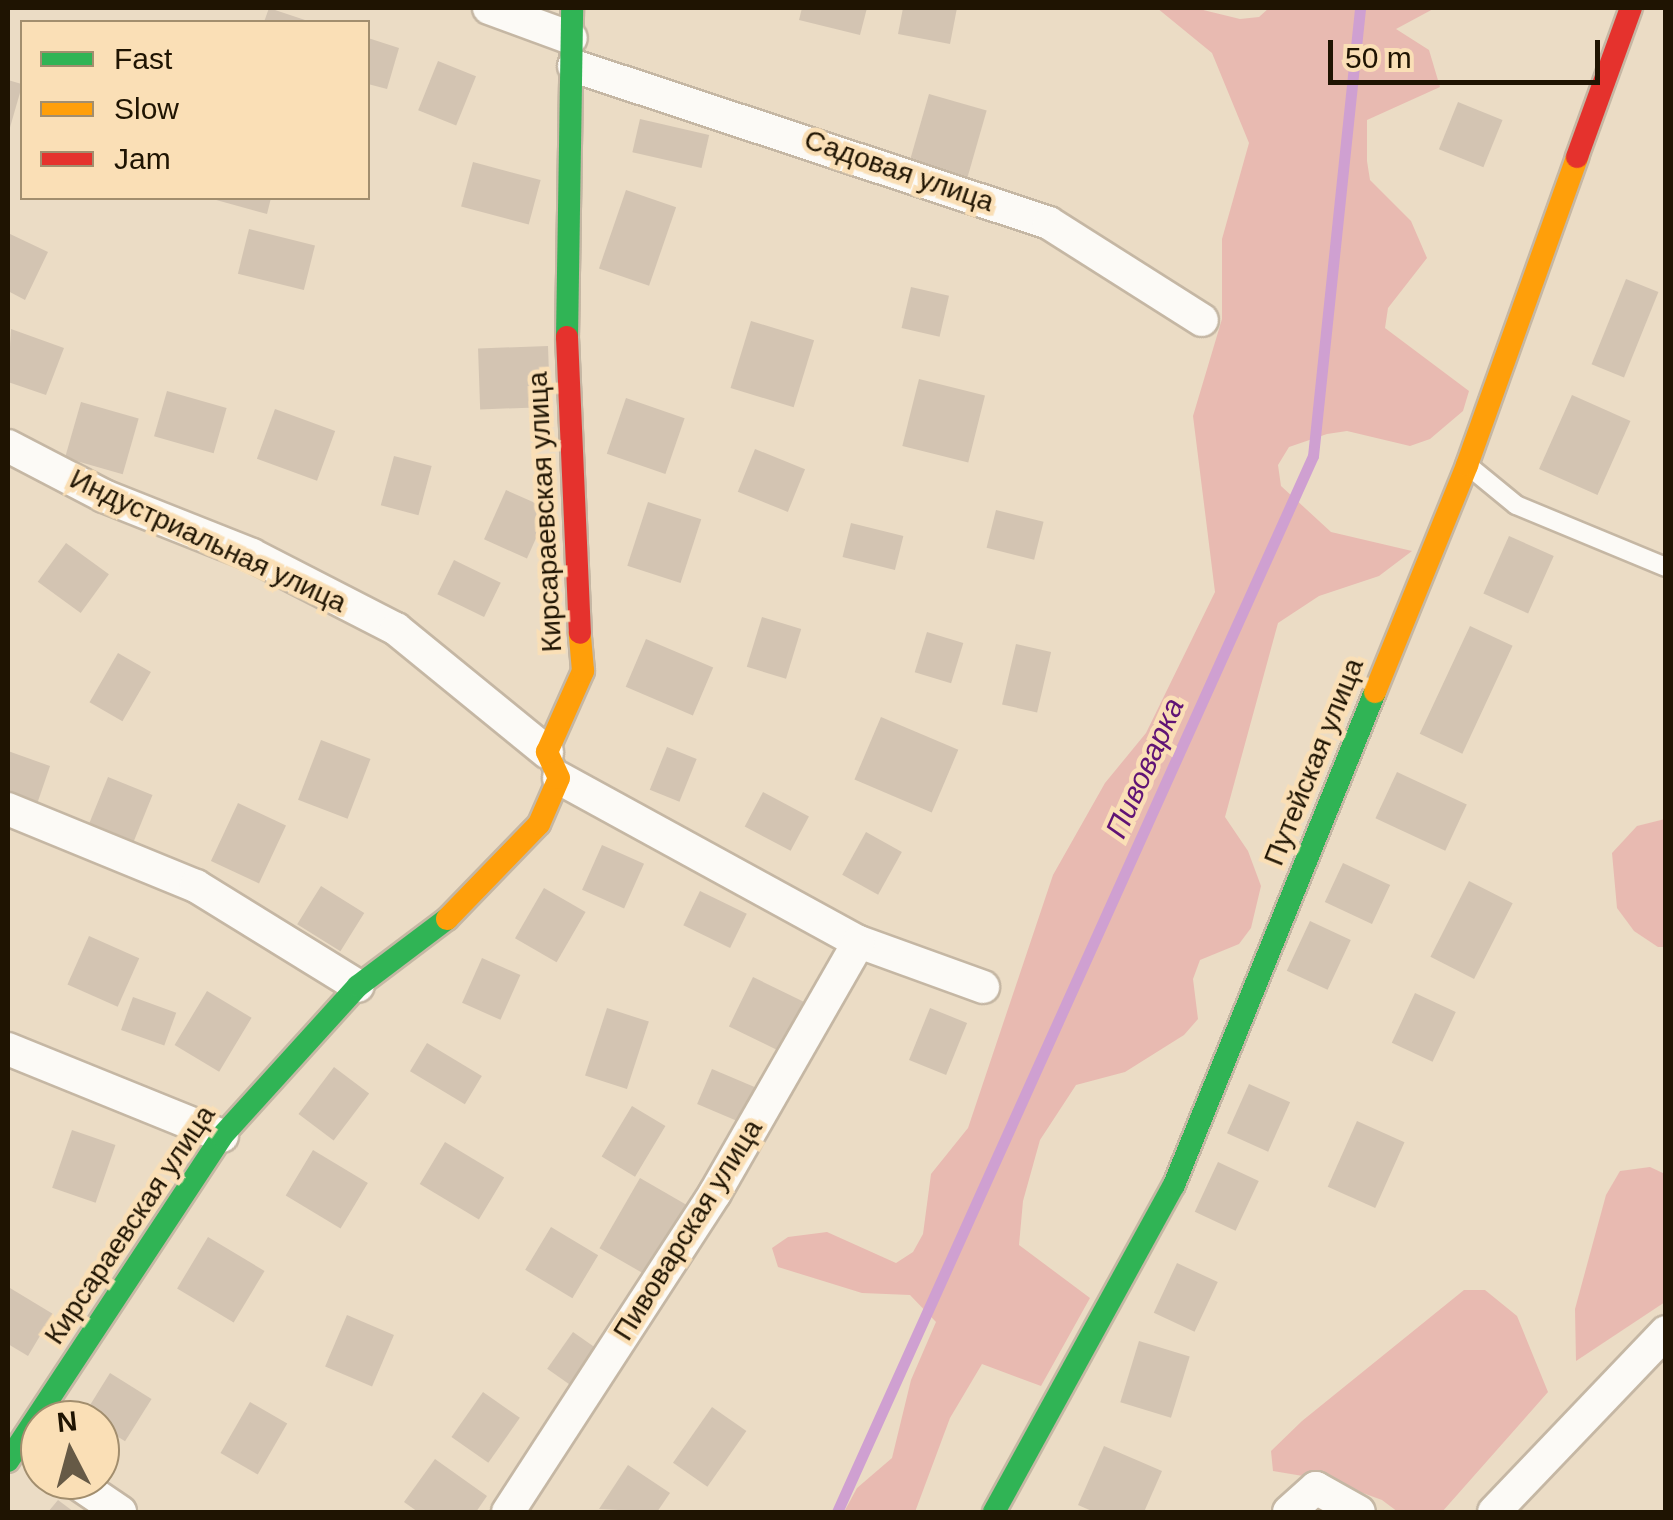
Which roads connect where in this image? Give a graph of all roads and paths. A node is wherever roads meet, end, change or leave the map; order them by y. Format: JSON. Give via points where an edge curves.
{"nodes":[{"id":1,"x":490,"y":8,"type":"edge"},
{"id":2,"x":1631,"y":8,"type":"edge"},
{"id":3,"x":572,"y":37,"type":"edge"},
{"id":4,"x":1202,"y":320,"type":"dead end"},
{"id":5,"x":8,"y":446,"type":"edge"},
{"id":6,"x":1467,"y":465,"type":"junction"},
{"id":7,"x":1666,"y":567,"type":"edge"},
{"id":8,"x":554,"y":765,"type":"junction"},
{"id":9,"x":8,"y":810,"type":"edge"},
{"id":10,"x":859,"y":942,"type":"junction"},
{"id":11,"x":358,"y":986,"type":"junction"},
{"id":12,"x":983,"y":987,"type":"dead end"},
{"id":13,"x":8,"y":1049,"type":"edge"},
{"id":14,"x":222,"y":1136,"type":"junction"},
{"id":15,"x":1666,"y":1332,"type":"edge"},
{"id":16,"x":57,"y":1400,"type":"edge"},
{"id":17,"x":508,"y":1512,"type":"edge"},
{"id":18,"x":994,"y":1512,"type":"edge"},
{"id":19,"x":1289,"y":1512,"type":"edge"},
{"id":20,"x":1359,"y":1512,"type":"edge"},
{"id":21,"x":1494,"y":1512,"type":"edge"}],
"edges":[{"from":1,"to":3,"type":"street","name":"Садовая улица"},
{"from":2,"to":6,"type":"street","name":"Путейская улица"},
{"from":3,"to":4,"type":"street","name":"Садовая улица","via":[[1049,222]]},
{"from":3,"to":8,"type":"street","name":"Кирсараевская улица","via":[[566,420],[582,671]]},
{"from":5,"to":8,"type":"street","name":"Индустриальная улица","via":[[104,496],[252,554],[396,629]]},
{"from":6,"to":7,"type":"lane","via":[[1516,505]]},
{"from":6,"to":18,"type":"street","name":"Путейская улица","via":[[1174,1185]]},
{"from":8,"to":10,"type":"street","name":"Индустриальная улица"},
{"from":8,"to":11,"type":"street","name":"Кирсараевская улица","via":[[539,824],[469,902]]},
{"from":9,"to":11,"type":"street","via":[[196,886]]},
{"from":10,"to":12,"type":"street","name":"Индустриальная улица"},
{"from":10,"to":17,"type":"street","name":"Пивоварская улица","via":[[715,1192]]},
{"from":11,"to":14,"type":"street","name":"Кирсараевская улица"},
{"from":13,"to":14,"type":"street"},
{"from":14,"to":16,"type":"street","name":"Кирсараевская улица"},
{"from":15,"to":21,"type":"street"},
{"from":19,"to":20,"type":"street","via":[[1316,1488]]}]}
